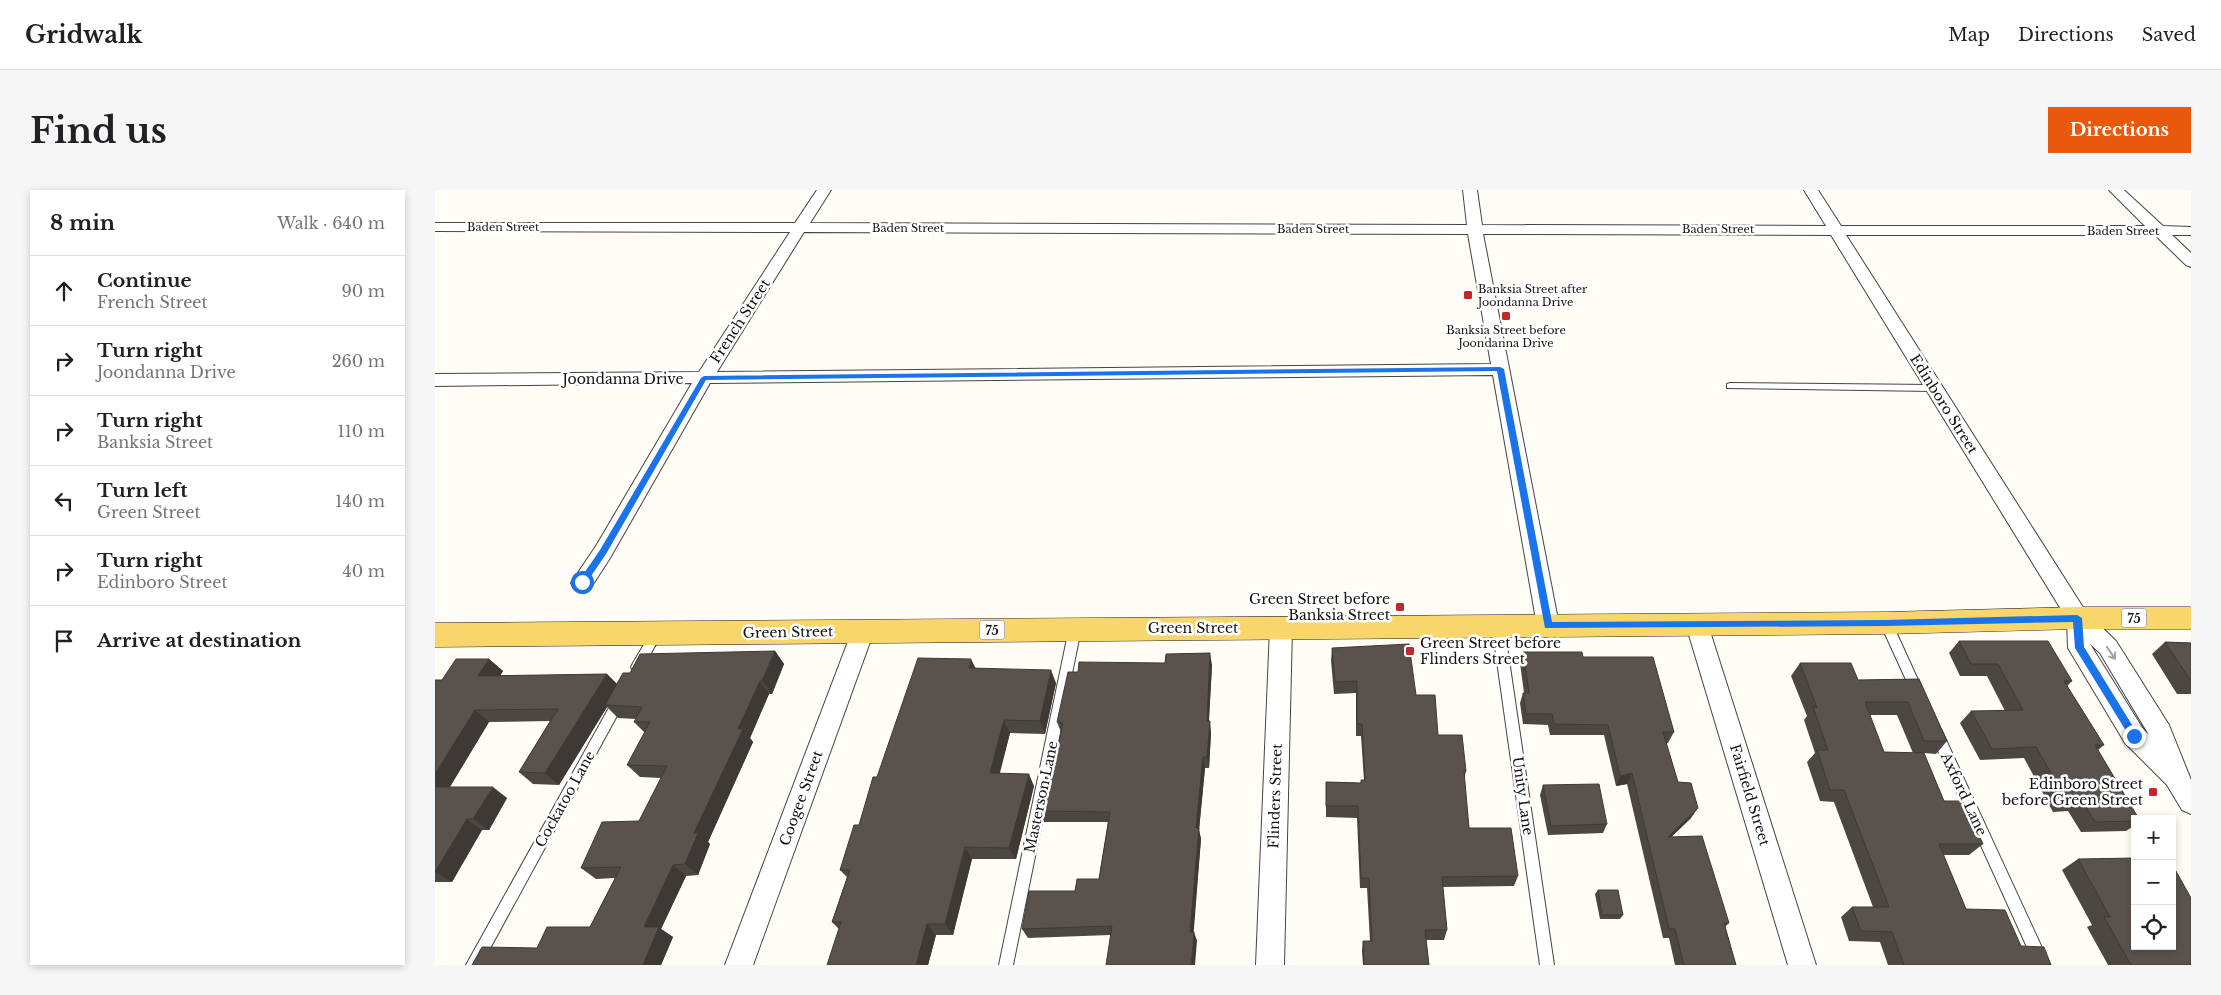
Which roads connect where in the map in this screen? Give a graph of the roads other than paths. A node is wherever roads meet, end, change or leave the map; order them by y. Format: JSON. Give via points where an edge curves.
{"nodes":[{"id":1,"x":824,"y":190,"type":"edge"},
{"id":2,"x":1470,"y":190,"type":"edge"},
{"id":3,"x":1811,"y":190,"type":"edge"},
{"id":4,"x":2116,"y":190,"type":"edge"},
{"id":5,"x":435,"y":226,"type":"edge"},
{"id":6,"x":800,"y":228,"type":"junction"},
{"id":7,"x":1475,"y":229,"type":"junction"},
{"id":8,"x":1834,"y":229,"type":"junction"},
{"id":9,"x":2158,"y":231,"type":"junction"},
{"id":10,"x":2191,"y":231,"type":"edge"},
{"id":11,"x":2191,"y":262,"type":"edge"},
{"id":12,"x":1500,"y":369,"type":"junction"},
{"id":13,"x":704,"y":378,"type":"junction"},
{"id":14,"x":435,"y":380,"type":"edge"},
{"id":15,"x":1730,"y":386,"type":"dead end"},
{"id":16,"x":1933,"y":388,"type":"junction"},
{"id":17,"x":582,"y":582,"type":"dead end"},
{"id":18,"x":2077,"y":618,"type":"junction"},
{"id":19,"x":2191,"y":618,"type":"edge"},
{"id":20,"x":1885,"y":623,"type":"junction"},
{"id":21,"x":1697,"y":624,"type":"junction"},
{"id":22,"x":1548,"y":625,"type":"junction"},
{"id":23,"x":1498,"y":626,"type":"junction"},
{"id":24,"x":1281,"y":628,"type":"junction"},
{"id":25,"x":1075,"y":629,"type":"junction"},
{"id":26,"x":863,"y":631,"type":"junction"},
{"id":27,"x":656,"y":634,"type":"junction"},
{"id":28,"x":435,"y":635,"type":"edge"},
{"id":29,"x":1922,"y":702,"type":"edge"},
{"id":30,"x":1930,"y":720,"type":"edge"},
{"id":31,"x":2185,"y":791,"type":"edge"},
{"id":32,"x":473,"y":965,"type":"edge"},
{"id":33,"x":739,"y":965,"type":"edge"},
{"id":34,"x":1006,"y":965,"type":"edge"},
{"id":35,"x":1270,"y":965,"type":"edge"},
{"id":36,"x":1547,"y":965,"type":"edge"},
{"id":37,"x":1802,"y":965,"type":"edge"},
{"id":38,"x":2043,"y":965,"type":"edge"}],
"edges":[{"from":1,"to":6,"type":"street","name":"French Street"},
{"from":2,"to":7,"type":"street"},
{"from":3,"to":8,"type":"street","name":"Edinboro Street"},
{"from":4,"to":9,"type":"street"},
{"from":5,"to":6,"type":"street","name":"Baden Street"},
{"from":6,"to":7,"type":"street","name":"Baden Street"},
{"from":6,"to":13,"type":"street","name":"French Street"},
{"from":7,"to":8,"type":"street","name":"Baden Street"},
{"from":7,"to":12,"type":"street"},
{"from":8,"to":9,"type":"street","name":"Baden Street"},
{"from":8,"to":16,"type":"street","name":"Edinboro Street"},
{"from":9,"to":10,"type":"street","name":"Baden Street"},
{"from":9,"to":11,"type":"street"},
{"from":12,"to":13,"type":"street","name":"Joondanna Drive"},
{"from":12,"to":22,"type":"street"},
{"from":13,"to":14,"type":"street","name":"Joondanna Drive"},
{"from":13,"to":17,"type":"street","name":"French Street","via":[[603,552]]},
{"from":15,"to":16,"type":"lane"},
{"from":16,"to":18,"type":"street","name":"Edinboro Street"},
{"from":18,"to":19,"type":"main road","name":"Green Street","number":"75"},
{"from":18,"to":20,"type":"main road","name":"Green Street","number":"75"},
{"from":18,"to":31,"type":"street","name":"Edinboro Street","via":[[2079,648],[2134,736]]},
{"from":20,"to":21,"type":"main road","name":"Green Street","number":"75"},
{"from":20,"to":29,"type":"lane"},
{"from":21,"to":22,"type":"main road","name":"Green Street","number":"75"},
{"from":21,"to":37,"type":"street","name":"Fairfield Street"},
{"from":22,"to":23,"type":"main road","name":"Green Street","number":"75"},
{"from":23,"to":24,"type":"main road","name":"Green Street","number":"75"},
{"from":23,"to":36,"type":"lane","name":"Unity Lane"},
{"from":24,"to":25,"type":"main road","name":"Green Street","number":"75"},
{"from":24,"to":35,"type":"street","name":"Flinders Street"},
{"from":25,"to":26,"type":"main road","name":"Green Street","number":"75"},
{"from":25,"to":34,"type":"lane","name":"Masterson Lane"},
{"from":26,"to":27,"type":"main road","name":"Green Street","number":"75"},
{"from":26,"to":33,"type":"street","name":"Coogee Street"},
{"from":27,"to":28,"type":"main road","name":"Green Street","number":"75"},
{"from":27,"to":32,"type":"lane","name":"Cockatoo Lane"},
{"from":30,"to":38,"type":"lane","name":"Axford Lane"}]}
